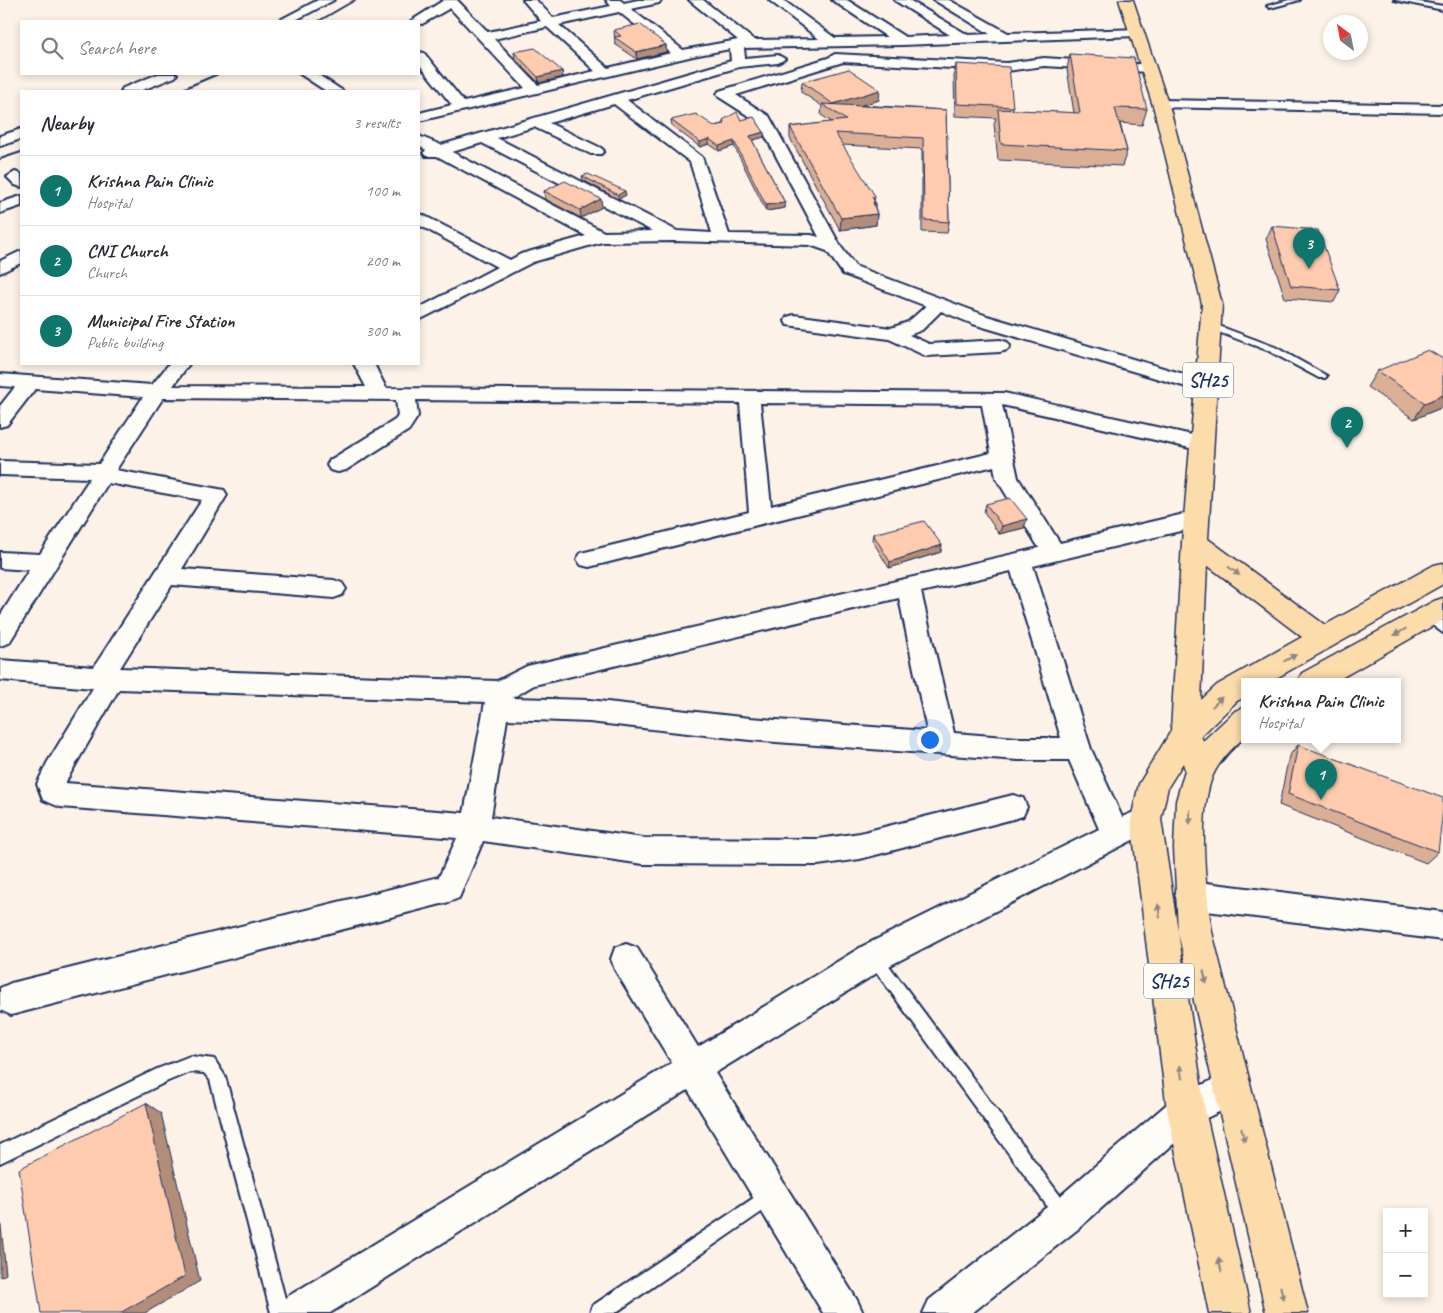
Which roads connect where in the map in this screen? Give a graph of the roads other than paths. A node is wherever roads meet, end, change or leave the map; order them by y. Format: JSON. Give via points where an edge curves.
{"nodes":[{"id":1,"x":328,"y":0,"type":"edge"},
{"id":2,"x":529,"y":0,"type":"edge"},
{"id":3,"x":655,"y":0,"type":"edge"},
{"id":4,"x":695,"y":0,"type":"edge"},
{"id":5,"x":775,"y":0,"type":"edge"},
{"id":6,"x":838,"y":0,"type":"edge"},
{"id":7,"x":900,"y":0,"type":"edge"},
{"id":8,"x":940,"y":0,"type":"edge"},
{"id":9,"x":1126,"y":0,"type":"edge"},
{"id":10,"x":1297,"y":0,"type":"edge"},
{"id":11,"x":1397,"y":0,"type":"edge"},
{"id":12,"x":451,"y":1,"type":"edge"},
{"id":13,"x":616,"y":4,"type":"edge"},
{"id":14,"x":1270,"y":6,"type":"dead end"},
{"id":15,"x":1443,"y":8,"type":"edge"},
{"id":16,"x":286,"y":20,"type":"edge"},
{"id":17,"x":419,"y":20,"type":"edge"},
{"id":18,"x":550,"y":23,"type":"junction"},
{"id":19,"x":1136,"y":32,"type":"junction"},
{"id":20,"x":485,"y":37,"type":"junction"},
{"id":21,"x":1005,"y":37,"type":"junction"},
{"id":22,"x":966,"y":39,"type":"junction"},
{"id":23,"x":902,"y":42,"type":"junction"},
{"id":24,"x":833,"y":43,"type":"junction"},
{"id":25,"x":744,"y":44,"type":"junction"},
{"id":26,"x":681,"y":55,"type":"junction"},
{"id":27,"x":420,"y":57,"type":"edge"},
{"id":28,"x":843,"y":58,"type":"junction"},
{"id":29,"x":738,"y":63,"type":"junction"},
{"id":30,"x":1148,"y":68,"type":"junction"},
{"id":31,"x":604,"y":73,"type":"junction"},
{"id":32,"x":168,"y":75,"type":"edge"},
{"id":33,"x":315,"y":75,"type":"edge"},
{"id":34,"x":534,"y":89,"type":"junction"},
{"id":35,"x":130,"y":90,"type":"edge"},
{"id":36,"x":335,"y":90,"type":"edge"},
{"id":37,"x":615,"y":98,"type":"junction"},
{"id":38,"x":1160,"y":104,"type":"junction"},
{"id":39,"x":460,"y":107,"type":"junction"},
{"id":40,"x":1443,"y":109,"type":"edge"},
{"id":41,"x":420,"y":117,"type":"edge"},
{"id":42,"x":535,"y":122,"type":"junction"},
{"id":43,"x":20,"y":134,"type":"edge"},
{"id":44,"x":484,"y":137,"type":"junction"},
{"id":45,"x":420,"y":140,"type":"edge"},
{"id":46,"x":0,"y":141,"type":"edge"},
{"id":47,"x":439,"y":150,"type":"junction"},
{"id":48,"x":596,"y":152,"type":"dead end"},
{"id":49,"x":420,"y":157,"type":"edge"},
{"id":50,"x":576,"y":185,"type":"junction"},
{"id":51,"x":552,"y":198,"type":"junction"},
{"id":52,"x":20,"y":201,"type":"edge"},
{"id":53,"x":0,"y":208,"type":"edge"},
{"id":54,"x":420,"y":219,"type":"edge"},
{"id":55,"x":674,"y":236,"type":"junction"},
{"id":56,"x":601,"y":237,"type":"junction"},
{"id":57,"x":722,"y":239,"type":"junction"},
{"id":58,"x":833,"y":246,"type":"junction"},
{"id":59,"x":20,"y":257,"type":"edge"},
{"id":60,"x":510,"y":267,"type":"junction"},
{"id":61,"x":0,"y":268,"type":"edge"},
{"id":62,"x":938,"y":304,"type":"junction"},
{"id":63,"x":422,"y":309,"type":"edge"},
{"id":64,"x":794,"y":321,"type":"dead end"},
{"id":65,"x":1211,"y":326,"type":"junction"},
{"id":66,"x":893,"y":334,"type":"junction"},
{"id":67,"x":1000,"y":346,"type":"dead end"},
{"id":68,"x":177,"y":365,"type":"edge"},
{"id":69,"x":364,"y":365,"type":"edge"},
{"id":70,"x":1322,"y":376,"type":"dead end"},
{"id":71,"x":0,"y":380,"type":"edge"},
{"id":72,"x":31,"y":381,"type":"junction"},
{"id":73,"x":1207,"y":387,"type":"junction"},
{"id":74,"x":157,"y":392,"type":"junction"},
{"id":75,"x":379,"y":394,"type":"junction"},
{"id":76,"x":405,"y":394,"type":"junction"},
{"id":77,"x":749,"y":397,"type":"junction"},
{"id":78,"x":990,"y":399,"type":"junction"},
{"id":79,"x":0,"y":420,"type":"edge"},
{"id":80,"x":1203,"y":444,"type":"junction"},
{"id":81,"x":1003,"y":457,"type":"junction"},
{"id":82,"x":338,"y":465,"type":"dead end"},
{"id":83,"x":0,"y":468,"type":"edge"},
{"id":84,"x":103,"y":473,"type":"junction"},
{"id":85,"x":761,"y":517,"type":"junction"},
{"id":86,"x":1196,"y":530,"type":"junction"},
{"id":87,"x":1054,"y":552,"type":"junction"},
{"id":88,"x":589,"y":559,"type":"dead end"},
{"id":89,"x":0,"y":560,"type":"edge"},
{"id":90,"x":1019,"y":560,"type":"junction"},
{"id":91,"x":46,"y":563,"type":"junction"},
{"id":92,"x":1443,"y":572,"type":"edge"},
{"id":93,"x":165,"y":576,"type":"junction"},
{"id":94,"x":908,"y":586,"type":"junction"},
{"id":95,"x":334,"y":589,"type":"dead end"},
{"id":96,"x":1438,"y":618,"type":"edge"},
{"id":97,"x":0,"y":636,"type":"edge"},
{"id":98,"x":1324,"y":639,"type":"junction"},
{"id":99,"x":0,"y":670,"type":"edge"},
{"id":100,"x":107,"y":678,"type":"junction"},
{"id":101,"x":1253,"y":678,"type":"edge"},
{"id":102,"x":1318,"y":678,"type":"edge"},
{"id":103,"x":1241,"y":685,"type":"edge"},
{"id":104,"x":498,"y":700,"type":"junction"},
{"id":105,"x":1241,"y":722,"type":"edge"},
{"id":106,"x":1185,"y":733,"type":"junction"},
{"id":107,"x":943,"y":743,"type":"junction"},
{"id":108,"x":1078,"y":749,"type":"junction"},
{"id":109,"x":1200,"y":769,"type":"junction"},
{"id":110,"x":1013,"y":807,"type":"dead end"},
{"id":111,"x":1146,"y":819,"type":"junction"},
{"id":112,"x":475,"y":828,"type":"junction"},
{"id":113,"x":1115,"y":834,"type":"junction"},
{"id":114,"x":1190,"y":896,"type":"junction"},
{"id":115,"x":1443,"y":926,"type":"edge"},
{"id":116,"x":874,"y":957,"type":"junction"},
{"id":117,"x":626,"y":959,"type":"dead end"},
{"id":118,"x":11,"y":999,"type":"dead end"},
{"id":119,"x":694,"y":1067,"type":"junction"},
{"id":120,"x":1232,"y":1088,"type":"junction"},
{"id":121,"x":1186,"y":1110,"type":"junction"},
{"id":122,"x":0,"y":1154,"type":"edge"},
{"id":123,"x":772,"y":1194,"type":"junction"},
{"id":124,"x":1065,"y":1216,"type":"junction"},
{"id":125,"x":280,"y":1313,"type":"edge"},
{"id":126,"x":295,"y":1313,"type":"edge"},
{"id":127,"x":599,"y":1313,"type":"edge"},
{"id":128,"x":844,"y":1313,"type":"edge"},
{"id":129,"x":942,"y":1313,"type":"edge"},
{"id":130,"x":1230,"y":1313,"type":"edge"},
{"id":131,"x":1287,"y":1313,"type":"edge"}],
"edges":[{"from":1,"to":16,"type":"street"},
{"from":2,"to":18,"type":"street"},
{"from":3,"to":13,"type":"street"},
{"from":4,"to":25,"type":"street"},
{"from":5,"to":24,"type":"street"},
{"from":6,"to":23,"type":"street"},
{"from":7,"to":22,"type":"street"},
{"from":8,"to":21,"type":"street"},
{"from":9,"to":19,"type":"main road","number":"SH25"},
{"from":10,"to":14,"type":"lane"},
{"from":11,"to":15,"type":"lane"},
{"from":12,"to":17,"type":"street"},
{"from":12,"to":20,"type":"street"},
{"from":13,"to":18,"type":"street"},
{"from":13,"to":26,"type":"street"},
{"from":18,"to":20,"type":"street"},
{"from":18,"to":31,"type":"street"},
{"from":19,"to":21,"type":"street"},
{"from":19,"to":30,"type":"main road","number":"SH25"},
{"from":20,"to":34,"type":"street"},
{"from":21,"to":22,"type":"street"},
{"from":22,"to":23,"type":"street"},
{"from":23,"to":24,"type":"street"},
{"from":24,"to":25,"type":"street"},
{"from":25,"to":26,"type":"street"},
{"from":25,"to":29,"type":"street"},
{"from":26,"to":31,"type":"street"},
{"from":27,"to":39,"type":"street"},
{"from":28,"to":29,"type":"street","via":[[768,59]]},
{"from":28,"to":30,"type":"street","via":[[1007,67],[1044,62]]},
{"from":28,"to":58,"type":"street","via":[[724,94],[764,119]]},
{"from":29,"to":37,"type":"street"},
{"from":30,"to":38,"type":"main road","number":"SH25"},
{"from":31,"to":34,"type":"street"},
{"from":32,"to":35,"type":"street"},
{"from":33,"to":36,"type":"street"},
{"from":34,"to":39,"type":"street"},
{"from":37,"to":42,"type":"street"},
{"from":37,"to":57,"type":"street","via":[[697,160]]},
{"from":38,"to":40,"type":"street"},
{"from":38,"to":65,"type":"main road","number":"SH25","via":[[1212,304]]},
{"from":39,"to":41,"type":"street"},
{"from":42,"to":44,"type":"street"},
{"from":42,"to":48,"type":"street"},
{"from":43,"to":46,"type":"street"},
{"from":44,"to":47,"type":"street"},
{"from":44,"to":50,"type":"street"},
{"from":45,"to":47,"type":"street"},
{"from":47,"to":49,"type":"street"},
{"from":47,"to":51,"type":"street"},
{"from":50,"to":51,"type":"street"},
{"from":50,"to":55,"type":"street"},
{"from":51,"to":56,"type":"street"},
{"from":52,"to":53,"type":"street"},
{"from":54,"to":60,"type":"street"},
{"from":55,"to":56,"type":"street"},
{"from":55,"to":57,"type":"street"},
{"from":56,"to":60,"type":"street","via":[[527,258]]},
{"from":57,"to":58,"type":"street","via":[[811,240]]},
{"from":58,"to":62,"type":"street","via":[[849,270]]},
{"from":59,"to":61,"type":"street"},
{"from":60,"to":63,"type":"street"},
{"from":62,"to":66,"type":"street","via":[[914,326]]},
{"from":62,"to":73,"type":"street","via":[[980,320]]},
{"from":64,"to":66,"type":"street"},
{"from":65,"to":70,"type":"lane","via":[[1272,349]]},
{"from":65,"to":73,"type":"main road","number":"SH25"},
{"from":66,"to":67,"type":"street","via":[[926,350]]},
{"from":68,"to":74,"type":"street"},
{"from":69,"to":75,"type":"street"},
{"from":71,"to":72,"type":"street"},
{"from":72,"to":74,"type":"street"},
{"from":72,"to":79,"type":"street"},
{"from":73,"to":80,"type":"main road","number":"SH25"},
{"from":74,"to":75,"type":"street"},
{"from":74,"to":84,"type":"street"},
{"from":75,"to":76,"type":"street"},
{"from":76,"to":77,"type":"street"},
{"from":76,"to":82,"type":"street","via":[[408,416],[402,426]]},
{"from":77,"to":78,"type":"street"},
{"from":77,"to":85,"type":"street"},
{"from":78,"to":80,"type":"street"},
{"from":78,"to":81,"type":"street"},
{"from":80,"to":86,"type":"main road","number":"SH25"},
{"from":81,"to":85,"type":"street"},
{"from":81,"to":87,"type":"street","via":[[1007,478]]},
{"from":83,"to":84,"type":"street"},
{"from":84,"to":91,"type":"street"},
{"from":84,"to":93,"type":"street","via":[[216,495]]},
{"from":85,"to":88,"type":"street"},
{"from":86,"to":87,"type":"street"},
{"from":86,"to":98,"type":"main road","one_way":true},
{"from":86,"to":106,"type":"main road","number":"SH25"},
{"from":87,"to":90,"type":"street"},
{"from":89,"to":91,"type":"street"},
{"from":90,"to":94,"type":"street"},
{"from":90,"to":108,"type":"street"},
{"from":91,"to":97,"type":"street"},
{"from":92,"to":98,"type":"main road","number":"SH25"},
{"from":93,"to":95,"type":"street"},
{"from":93,"to":100,"type":"street"},
{"from":94,"to":104,"type":"street","via":[[527,676]]},
{"from":94,"to":107,"type":"street"},
{"from":96,"to":102,"type":"main road","one_way":true},
{"from":101,"to":98,"type":"main road","number":"SH25","one_way":true},
{"from":99,"to":100,"type":"street"},
{"from":100,"to":104,"type":"street"},
{"from":100,"to":112,"type":"street","via":[[57,771],[51,784],[52,792]]},
{"from":106,"to":103,"type":"main road","number":"SH25","one_way":true,"via":[[1227,693]]},
{"from":104,"to":107,"type":"street","via":[[750,729]]},
{"from":104,"to":112,"type":"street"},
{"from":105,"to":109,"type":"main road","via":[[1227,734]]},
{"from":106,"to":109,"type":"main road","number":"SH25"},
{"from":106,"to":111,"type":"main road","number":"SH25","via":[[1154,784]]},
{"from":107,"to":108,"type":"street","via":[[1018,749]]},
{"from":108,"to":113,"type":"street"},
{"from":109,"to":114,"type":"main road","number":"SH25","one_way":true,"via":[[1191,806]]},
{"from":110,"to":112,"type":"street","via":[[860,846],[818,852],[643,851]]},
{"from":111,"to":113,"type":"street"},
{"from":121,"to":111,"type":"main road","number":"SH25","one_way":true},
{"from":112,"to":118,"type":"street","via":[[449,888]]},
{"from":113,"to":116,"type":"street"},
{"from":114,"to":115,"type":"street"},
{"from":114,"to":120,"type":"main road","number":"SH25","one_way":true,"via":[[1195,932]]},
{"from":116,"to":119,"type":"street"},
{"from":116,"to":124,"type":"lane"},
{"from":117,"to":119,"type":"street"},
{"from":119,"to":123,"type":"street"},
{"from":119,"to":126,"type":"street"},
{"from":120,"to":121,"type":"street"},
{"from":120,"to":131,"type":"main road","number":"SH25","one_way":true},
{"from":121,"to":124,"type":"street"},
{"from":130,"to":121,"type":"main road","number":"SH25","one_way":true},
{"from":122,"to":125,"type":"lane","via":[[163,1075],[190,1064],[208,1065],[217,1076]]},
{"from":123,"to":127,"type":"lane"},
{"from":123,"to":128,"type":"street"},
{"from":124,"to":129,"type":"street"}]}
